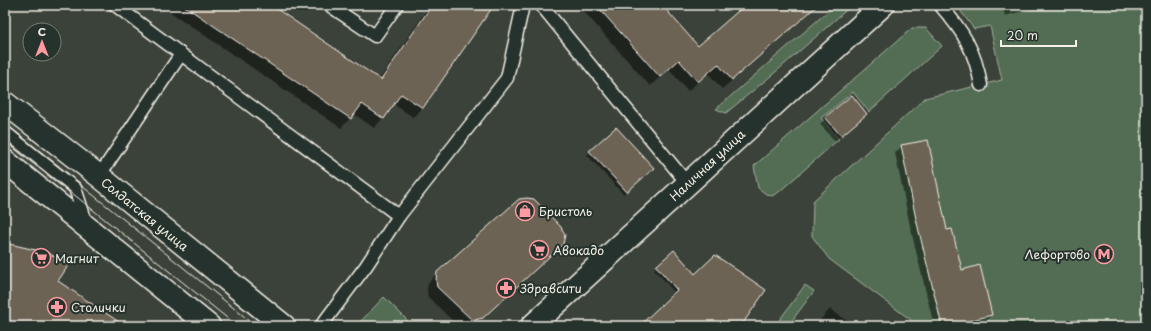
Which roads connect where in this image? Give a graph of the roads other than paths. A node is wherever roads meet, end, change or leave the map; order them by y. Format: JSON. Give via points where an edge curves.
{"nodes":[{"id":1,"x":115,"y":5,"type":"edge"},
{"id":2,"x":329,"y":5,"type":"edge"},
{"id":3,"x":398,"y":5,"type":"edge"},
{"id":4,"x":523,"y":5,"type":"edge"},
{"id":5,"x":541,"y":5,"type":"edge"},
{"id":6,"x":883,"y":5,"type":"edge"},
{"id":7,"x":940,"y":5,"type":"edge"},
{"id":8,"x":181,"y":54,"type":"junction"},
{"id":9,"x":982,"y":85,"type":"dead end"},
{"id":10,"x":5,"y":103,"type":"edge"},
{"id":11,"x":5,"y":132,"type":"edge"},
{"id":12,"x":5,"y":161,"type":"edge"},
{"id":13,"x":98,"y":176,"type":"junction"},
{"id":14,"x":687,"y":183,"type":"junction"},
{"id":15,"x":399,"y":216,"type":"junction"},
{"id":16,"x":89,"y":228,"type":"junction"},
{"id":17,"x":209,"y":326,"type":"edge"},
{"id":18,"x":284,"y":326,"type":"edge"},
{"id":19,"x":321,"y":326,"type":"edge"},
{"id":20,"x":532,"y":326,"type":"edge"}],
"edges":[{"from":1,"to":8,"type":"lane"},
{"from":2,"to":3,"type":"lane","via":[[375,36]]},
{"from":4,"to":15,"type":"lane","via":[[507,78]]},
{"from":5,"to":14,"type":"lane"},
{"from":6,"to":14,"type":"main road","name":"Наличная улица"},
{"from":7,"to":9,"type":"lane","via":[[965,36],[974,55]]},
{"from":8,"to":13,"type":"lane"},
{"from":8,"to":15,"type":"lane"},
{"from":10,"to":13,"type":"main road","name":"Солдатская улица"},
{"from":11,"to":16,"type":"lane","via":[[75,188]]},
{"from":12,"to":16,"type":"main road"},
{"from":13,"to":18,"type":"main road","name":"Солдатская улица"},
{"from":14,"to":20,"type":"main road","name":"Наличная улица"},
{"from":15,"to":19,"type":"lane","via":[[366,266]]},
{"from":16,"to":17,"type":"main road"}]}
